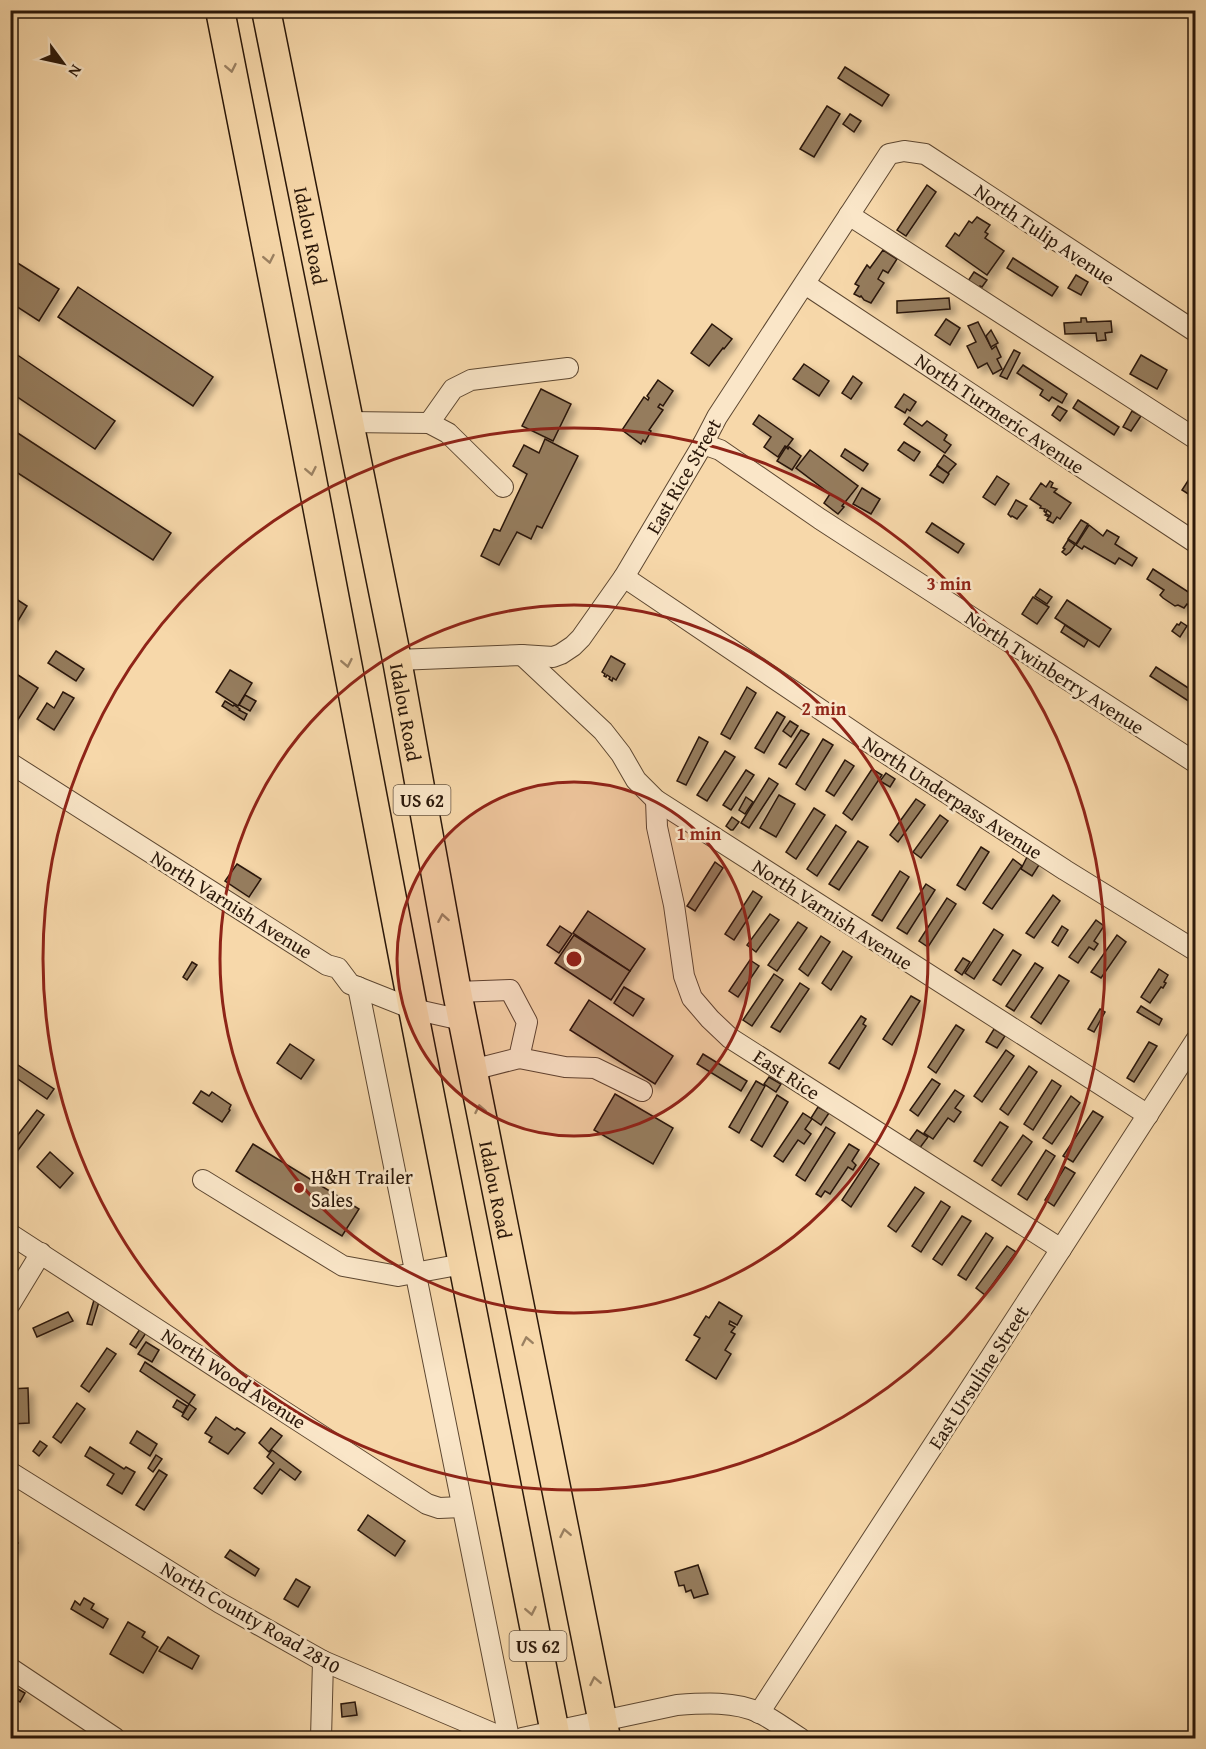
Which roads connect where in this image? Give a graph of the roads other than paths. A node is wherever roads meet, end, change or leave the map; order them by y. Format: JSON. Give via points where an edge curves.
{"nodes":[{"id":1,"x":220,"y":10,"type":"edge"},
{"id":2,"x":266,"y":10,"type":"edge"},
{"id":3,"x":889,"y":154,"type":"joint"},
{"id":4,"x":849,"y":215,"type":"junction"},
{"id":5,"x":805,"y":284,"type":"junction"},
{"id":6,"x":1196,"y":332,"type":"edge"},
{"id":7,"x":568,"y":368,"type":"dead end"},
{"id":8,"x":349,"y":422,"type":"junction"},
{"id":9,"x":429,"y":423,"type":"junction"},
{"id":10,"x":303,"y":432,"type":"junction"},
{"id":11,"x":1196,"y":439,"type":"edge"},
{"id":12,"x":703,"y":444,"type":"junction"},
{"id":13,"x":503,"y":487,"type":"dead end"},
{"id":14,"x":1196,"y":543,"type":"edge"},
{"id":15,"x":624,"y":577,"type":"junction"},
{"id":16,"x":522,"y":655,"type":"junction"},
{"id":17,"x":397,"y":660,"type":"junction"},
{"id":18,"x":10,"y":763,"type":"edge"},
{"id":19,"x":1196,"y":763,"type":"edge"},
{"id":20,"x":656,"y":800,"type":"junction"},
{"id":21,"x":1196,"y":951,"type":"edge"},
{"id":22,"x":358,"y":987,"type":"junction"},
{"id":23,"x":457,"y":992,"type":"junction"},
{"id":24,"x":413,"y":1008,"type":"junction"},
{"id":25,"x":462,"y":1020,"type":"junction"},
{"id":26,"x":1196,"y":1040,"type":"edge"},
{"id":27,"x":519,"y":1058,"type":"junction"},
{"id":28,"x":472,"y":1070,"type":"junction"},
{"id":29,"x":642,"y":1091,"type":"dead end"},
{"id":30,"x":1148,"y":1115,"type":"junction"},
{"id":31,"x":202,"y":1180,"type":"dead end"},
{"id":32,"x":10,"y":1234,"type":"edge"},
{"id":33,"x":1061,"y":1250,"type":"junction"},
{"id":34,"x":41,"y":1253,"type":"junction"},
{"id":35,"x":463,"y":1264,"type":"junction"},
{"id":36,"x":415,"y":1273,"type":"junction"},
{"id":37,"x":10,"y":1304,"type":"edge"},
{"id":38,"x":10,"y":1472,"type":"edge"},
{"id":39,"x":462,"y":1507,"type":"junction"},
{"id":40,"x":323,"y":1661,"type":"junction"},
{"id":41,"x":10,"y":1668,"type":"edge"},
{"id":42,"x":759,"y":1713,"type":"junction"},
{"id":43,"x":605,"y":1730,"type":"edge"},
{"id":44,"x":556,"y":1736,"type":"edge"},
{"id":45,"x":115,"y":1738,"type":"edge"},
{"id":46,"x":321,"y":1738,"type":"edge"},
{"id":47,"x":504,"y":1738,"type":"edge"},
{"id":48,"x":508,"y":1738,"type":"edge"},
{"id":49,"x":522,"y":1738,"type":"edge"},
{"id":50,"x":800,"y":1738,"type":"edge"}],
"edges":[{"from":1,"to":10,"type":"highway","number":"US 62","one_way":true},
{"from":2,"to":8,"type":"highway","name":"Idalou Road","number":"US 62"},
{"from":3,"to":4,"type":"street","name":"East Rice Street"},
{"from":3,"to":6,"type":"street","name":"North Tulip Avenue","via":[[925,154]]},
{"from":4,"to":5,"type":"street","name":"East Rice Street"},
{"from":4,"to":11,"type":"street"},
{"from":5,"to":12,"type":"street","name":"East Rice Street"},
{"from":5,"to":14,"type":"street","name":"North Turmeric Avenue"},
{"from":7,"to":9,"type":"street","via":[[471,380],[453,389]]},
{"from":8,"to":9,"type":"street"},
{"from":8,"to":10,"type":"highway"},
{"from":8,"to":17,"type":"highway","name":"Idalou Road","number":"US 62"},
{"from":9,"to":13,"type":"street","via":[[448,434]]},
{"from":10,"to":24,"type":"highway","number":"US 62","one_way":true},
{"from":12,"to":15,"type":"street","name":"East Rice Street"},
{"from":12,"to":19,"type":"street","name":"North Twinberry Avenue","via":[[720,450]]},
{"from":15,"to":16,"type":"street","name":"East Rice Street","via":[[573,646],[553,657]]},
{"from":15,"to":21,"type":"street","name":"North Underpass Avenue","via":[[883,752]]},
{"from":16,"to":17,"type":"street","name":"East Rice Street"},
{"from":16,"to":20,"type":"street","name":"North Varnish Avenue","via":[[603,731],[636,780]]},
{"from":23,"to":17,"type":"highway","name":"Idalou Road","number":"US 62","one_way":true},
{"from":18,"to":22,"type":"street","name":"North Varnish Avenue","via":[[338,968],[350,984]]},
{"from":20,"to":30,"type":"street","name":"North Varnish Avenue"},
{"from":20,"to":33,"type":"street","name":"East Rice","via":[[657,827],[684,976],[692,998],[710,1019],[730,1038]]},
{"from":22,"to":24,"type":"street","name":"North Varnish Avenue"},
{"from":22,"to":36,"type":"street"},
{"from":23,"to":25,"type":"highway","name":"Idalou Road","number":"US 62"},
{"from":23,"to":27,"type":"street","via":[[510,990],[527,1022]]},
{"from":24,"to":25,"type":"street","name":"North Varnish Avenue"},
{"from":24,"to":35,"type":"highway","number":"US 62"},
{"from":25,"to":28,"type":"highway","name":"Idalou Road","number":"US 62"},
{"from":26,"to":30,"type":"street","name":"East Ursuline Street"},
{"from":27,"to":28,"type":"street"},
{"from":27,"to":29,"type":"street","via":[[595,1068]]},
{"from":43,"to":28,"type":"highway","name":"Idalou Road","number":"US 62","one_way":true},
{"from":30,"to":33,"type":"street","name":"East Ursuline Street"},
{"from":31,"to":36,"type":"street","via":[[343,1266],[398,1276]]},
{"from":32,"to":34,"type":"street","name":"North Wood Avenue"},
{"from":33,"to":42,"type":"street","name":"East Ursuline Street"},
{"from":34,"to":37,"type":"street"},
{"from":34,"to":39,"type":"street","name":"North Wood Avenue","via":[[427,1504]]},
{"from":35,"to":36,"type":"street"},
{"from":35,"to":44,"type":"highway","number":"US 62","one_way":true},
{"from":36,"to":39,"type":"street"},
{"from":38,"to":40,"type":"street","name":"North County Road 2810","via":[[220,1603]]},
{"from":39,"to":48,"type":"street"},
{"from":40,"to":46,"type":"street"},
{"from":40,"to":47,"type":"street","name":"North County Road 2810"},
{"from":41,"to":45,"type":"street"},
{"from":42,"to":43,"type":"street","via":[[739,1706],[699,1703],[677,1706]]},
{"from":42,"to":50,"type":"street"},
{"from":43,"to":44,"type":"street"},
{"from":44,"to":49,"type":"street"}]}
